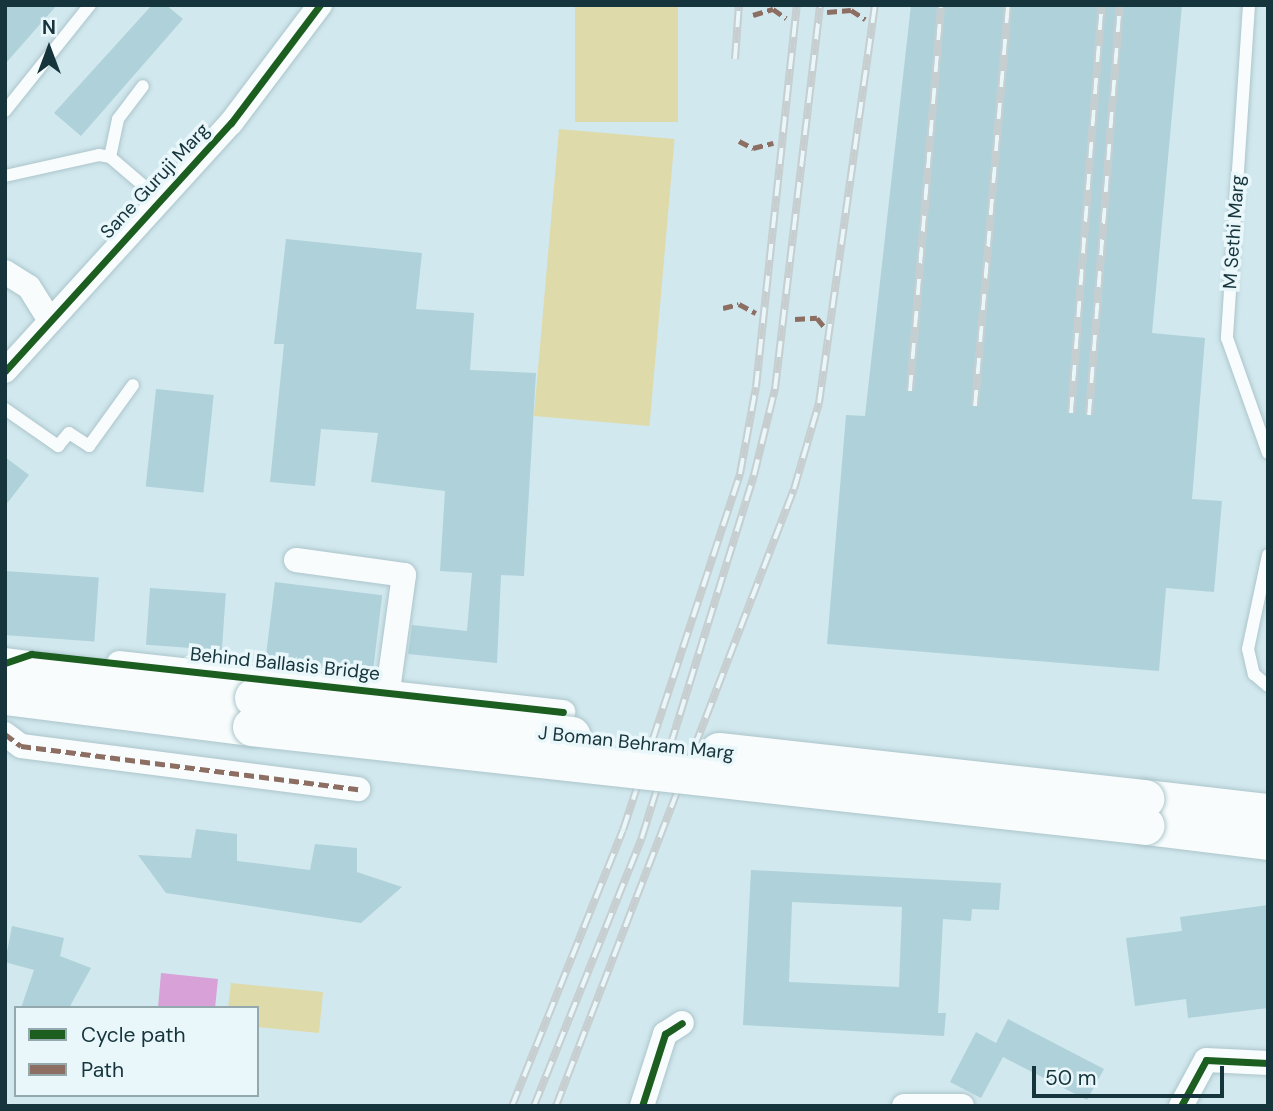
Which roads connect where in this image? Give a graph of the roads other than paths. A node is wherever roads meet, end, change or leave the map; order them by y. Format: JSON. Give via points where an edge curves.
{"nodes":[{"id":1,"x":90,"y":5,"type":"edge"},
{"id":2,"x":320,"y":5,"type":"edge"},
{"id":3,"x":1249,"y":5,"type":"edge"},
{"id":4,"x":144,"y":86,"type":"dead end"},
{"id":5,"x":5,"y":111,"type":"edge"},
{"id":6,"x":110,"y":157,"type":"junction"},
{"id":7,"x":5,"y":176,"type":"edge"},
{"id":8,"x":159,"y":199,"type":"junction"},
{"id":9,"x":5,"y":272,"type":"edge"},
{"id":10,"x":50,"y":321,"type":"junction"},
{"id":11,"x":5,"y":370,"type":"edge"},
{"id":12,"x":132,"y":385,"type":"dead end"},
{"id":13,"x":5,"y":409,"type":"edge"},
{"id":14,"x":1268,"y":453,"type":"edge"},
{"id":15,"x":1268,"y":555,"type":"edge"},
{"id":16,"x":296,"y":560,"type":"dead end"},
{"id":17,"x":5,"y":665,"type":"edge"},
{"id":18,"x":1268,"y":686,"type":"edge"},
{"id":19,"x":388,"y":691,"type":"junction"},
{"id":20,"x":5,"y":696,"type":"edge"},
{"id":21,"x":253,"y":712,"type":"junction"},
{"id":22,"x":563,"y":712,"type":"dead end"},
{"id":23,"x":5,"y":734,"type":"edge"},
{"id":24,"x":358,"y":789,"type":"dead end"},
{"id":25,"x":1145,"y":813,"type":"junction"},
{"id":26,"x":1268,"y":813,"type":"edge"},
{"id":27,"x":1268,"y":841,"type":"edge"},
{"id":28,"x":682,"y":1023,"type":"dead end"},
{"id":29,"x":1268,"y":1063,"type":"edge"},
{"id":30,"x":642,"y":1106,"type":"edge"},
{"id":31,"x":904,"y":1106,"type":"edge"},
{"id":32,"x":962,"y":1106,"type":"edge"},
{"id":33,"x":1181,"y":1106,"type":"edge"}],
"edges":[{"from":1,"to":5,"type":"lane"},
{"from":2,"to":8,"type":"street","name":"Sane Guruji Marg","via":[[231,123]]},
{"from":3,"to":14,"type":"lane","name":"M Sethi Marg","via":[[1227,338]]},
{"from":4,"to":6,"type":"lane","via":[[118,119]]},
{"from":6,"to":7,"type":"lane"},
{"from":6,"to":8,"type":"lane"},
{"from":8,"to":10,"type":"street","name":"Sane Guruji Marg"},
{"from":9,"to":10,"type":"street","via":[[29,288]]},
{"from":10,"to":11,"type":"street","name":"Sane Guruji Marg"},
{"from":12,"to":13,"type":"lane","via":[[89,446],[69,433],[58,446]]},
{"from":15,"to":18,"type":"lane","via":[[1248,649],[1254,674]]},
{"from":16,"to":19,"type":"street","via":[[404,575]]},
{"from":17,"to":19,"type":"street","name":"Behind Ballasis Bridge","via":[[31,654]]},
{"from":17,"to":21,"type":"main road","name":"J Boman Behram Marg"},
{"from":19,"to":22,"type":"street","name":"Behind Ballasis Bridge"},
{"from":20,"to":21,"type":"main road","name":"J Boman Behram Marg"},
{"from":21,"to":25,"type":"main road","name":"J Boman Behram Marg","bridge":true},
{"from":23,"to":24,"type":"street","via":[[21,746]]},
{"from":25,"to":26,"type":"main road","name":"J Boman Behram Marg"},
{"from":25,"to":27,"type":"main road","name":"J Boman Behram Marg"},
{"from":28,"to":30,"type":"street","via":[[665,1034]]},
{"from":29,"to":33,"type":"street","via":[[1206,1060]]},
{"from":31,"to":32,"type":"street"}]}
